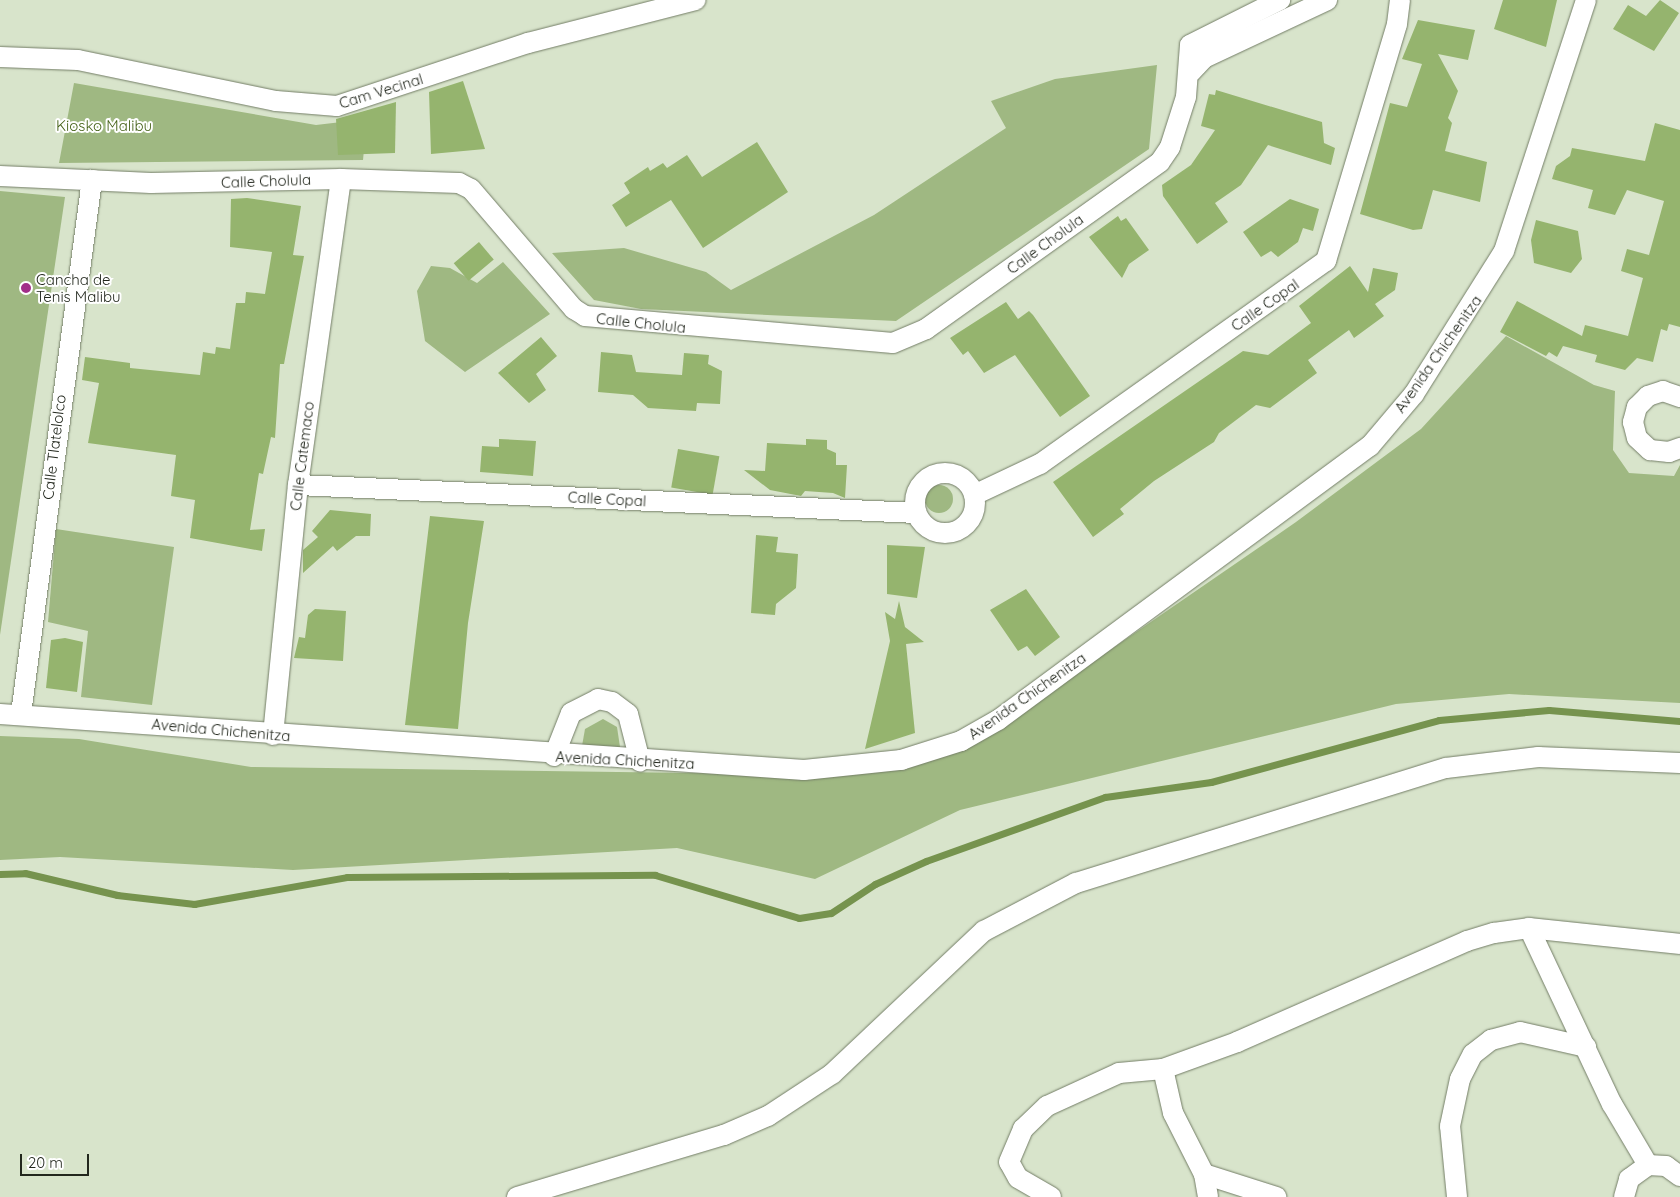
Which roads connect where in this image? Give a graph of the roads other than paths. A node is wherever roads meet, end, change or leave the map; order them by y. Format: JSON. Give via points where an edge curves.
{"nodes":[{"id":1,"x":696,"y":0,"type":"edge"},
{"id":2,"x":1280,"y":0,"type":"edge"},
{"id":3,"x":1327,"y":0,"type":"edge"},
{"id":4,"x":1400,"y":0,"type":"edge"},
{"id":5,"x":1586,"y":0,"type":"edge"},
{"id":6,"x":0,"y":57,"type":"edge"},
{"id":7,"x":1191,"y":72,"type":"junction"},
{"id":8,"x":0,"y":176,"type":"edge"},
{"id":9,"x":341,"y":179,"type":"junction"},
{"id":10,"x":92,"y":180,"type":"junction"},
{"id":11,"x":1680,"y":397,"type":"edge"},
{"id":12,"x":1680,"y":448,"type":"edge"},
{"id":13,"x":298,"y":485,"type":"junction"},
{"id":14,"x":974,"y":495,"type":"junction"},
{"id":15,"x":916,"y":513,"type":"junction"},
{"id":16,"x":0,"y":714,"type":"edge"},
{"id":17,"x":21,"y":714,"type":"junction"},
{"id":18,"x":273,"y":734,"type":"junction"},
{"id":19,"x":554,"y":756,"type":"junction"},
{"id":20,"x":640,"y":761,"type":"junction"},
{"id":21,"x":1680,"y":763,"type":"edge"},
{"id":22,"x":1529,"y":928,"type":"junction"},
{"id":23,"x":1680,"y":944,"type":"edge"},
{"id":24,"x":1586,"y":1047,"type":"junction"},
{"id":25,"x":1163,"y":1069,"type":"junction"},
{"id":26,"x":1648,"y":1166,"type":"junction"},
{"id":27,"x":1204,"y":1174,"type":"junction"},
{"id":28,"x":1680,"y":1176,"type":"edge"},
{"id":29,"x":517,"y":1197,"type":"edge"},
{"id":30,"x":1052,"y":1197,"type":"edge"},
{"id":31,"x":1208,"y":1197,"type":"edge"},
{"id":32,"x":1276,"y":1197,"type":"edge"},
{"id":33,"x":1457,"y":1197,"type":"edge"},
{"id":34,"x":1624,"y":1197,"type":"edge"}],
"edges":[{"from":1,"to":6,"type":"street","name":"Cam Vecinal","via":[[528,43],[337,106],[276,101],[78,60]]},
{"from":2,"to":7,"type":"street","name":"Calle Cholula","via":[[1190,45]]},
{"from":3,"to":7,"type":"street","via":[[1204,58]]},
{"from":4,"to":14,"type":"street","name":"Calle Copal","via":[[1397,24],[1326,261],[1040,464]]},
{"from":5,"to":20,"type":"street","name":"Avenida Chichenitza","via":[[1507,244],[1477,300],[1414,394],[1370,446],[998,720],[961,741],[901,760],[831,770]]},
{"from":7,"to":9,"type":"street","name":"Calle Cholula","via":[[1170,147],[1160,162],[926,329],[892,343],[602,321],[574,309],[471,188],[444,180]]},
{"from":8,"to":10,"type":"street","name":"Calle Cholula"},
{"from":9,"to":10,"type":"street","name":"Calle Cholula","via":[[180,184]]},
{"from":9,"to":13,"type":"street","name":"Calle Catemaco"},
{"from":10,"to":17,"type":"street","name":"Calle Tlatelolco"},
{"from":11,"to":12,"type":"street","via":[[1663,392],[1648,396],[1637,407],[1633,422],[1637,438],[1650,450],[1669,452]]},
{"from":13,"to":15,"type":"street","name":"Calle Copal"},
{"from":13,"to":18,"type":"street","name":"Calle Catemaco"},
{"from":14,"to":15,"type":"street","via":[[968,523],[952,533],[926,527]]},
{"from":14,"to":15,"type":"street","via":[[963,479],[936,474],[916,494]]},
{"from":16,"to":17,"type":"street","name":"Avenida Chichenitza"},
{"from":17,"to":18,"type":"street","name":"Avenida Chichenitza"},
{"from":18,"to":19,"type":"street","name":"Avenida Chichenitza"},
{"from":19,"to":20,"type":"street","name":"Avenida Chichenitza"},
{"from":19,"to":20,"type":"street","via":[[571,713],[598,699],[612,702],[628,714]]},
{"from":21,"to":29,"type":"street","via":[[1538,757],[1446,768],[1076,883],[984,931],[832,1074],[768,1116],[724,1135]]},
{"from":22,"to":23,"type":"street"},
{"from":22,"to":24,"type":"street"},
{"from":22,"to":25,"type":"street","via":[[1467,941],[1318,1009]]},
{"from":24,"to":26,"type":"street"},
{"from":24,"to":33,"type":"street","via":[[1520,1032],[1492,1040],[1474,1054],[1460,1079],[1450,1126]]},
{"from":25,"to":27,"type":"street","via":[[1173,1113]]},
{"from":25,"to":30,"type":"street","via":[[1120,1073],[1047,1106],[1023,1129],[1010,1162],[1018,1178]]},
{"from":26,"to":28,"type":"street","via":[[1666,1166]]},
{"from":26,"to":34,"type":"street","via":[[1629,1179]]},
{"from":27,"to":31,"type":"street"},
{"from":27,"to":32,"type":"street"}]}
